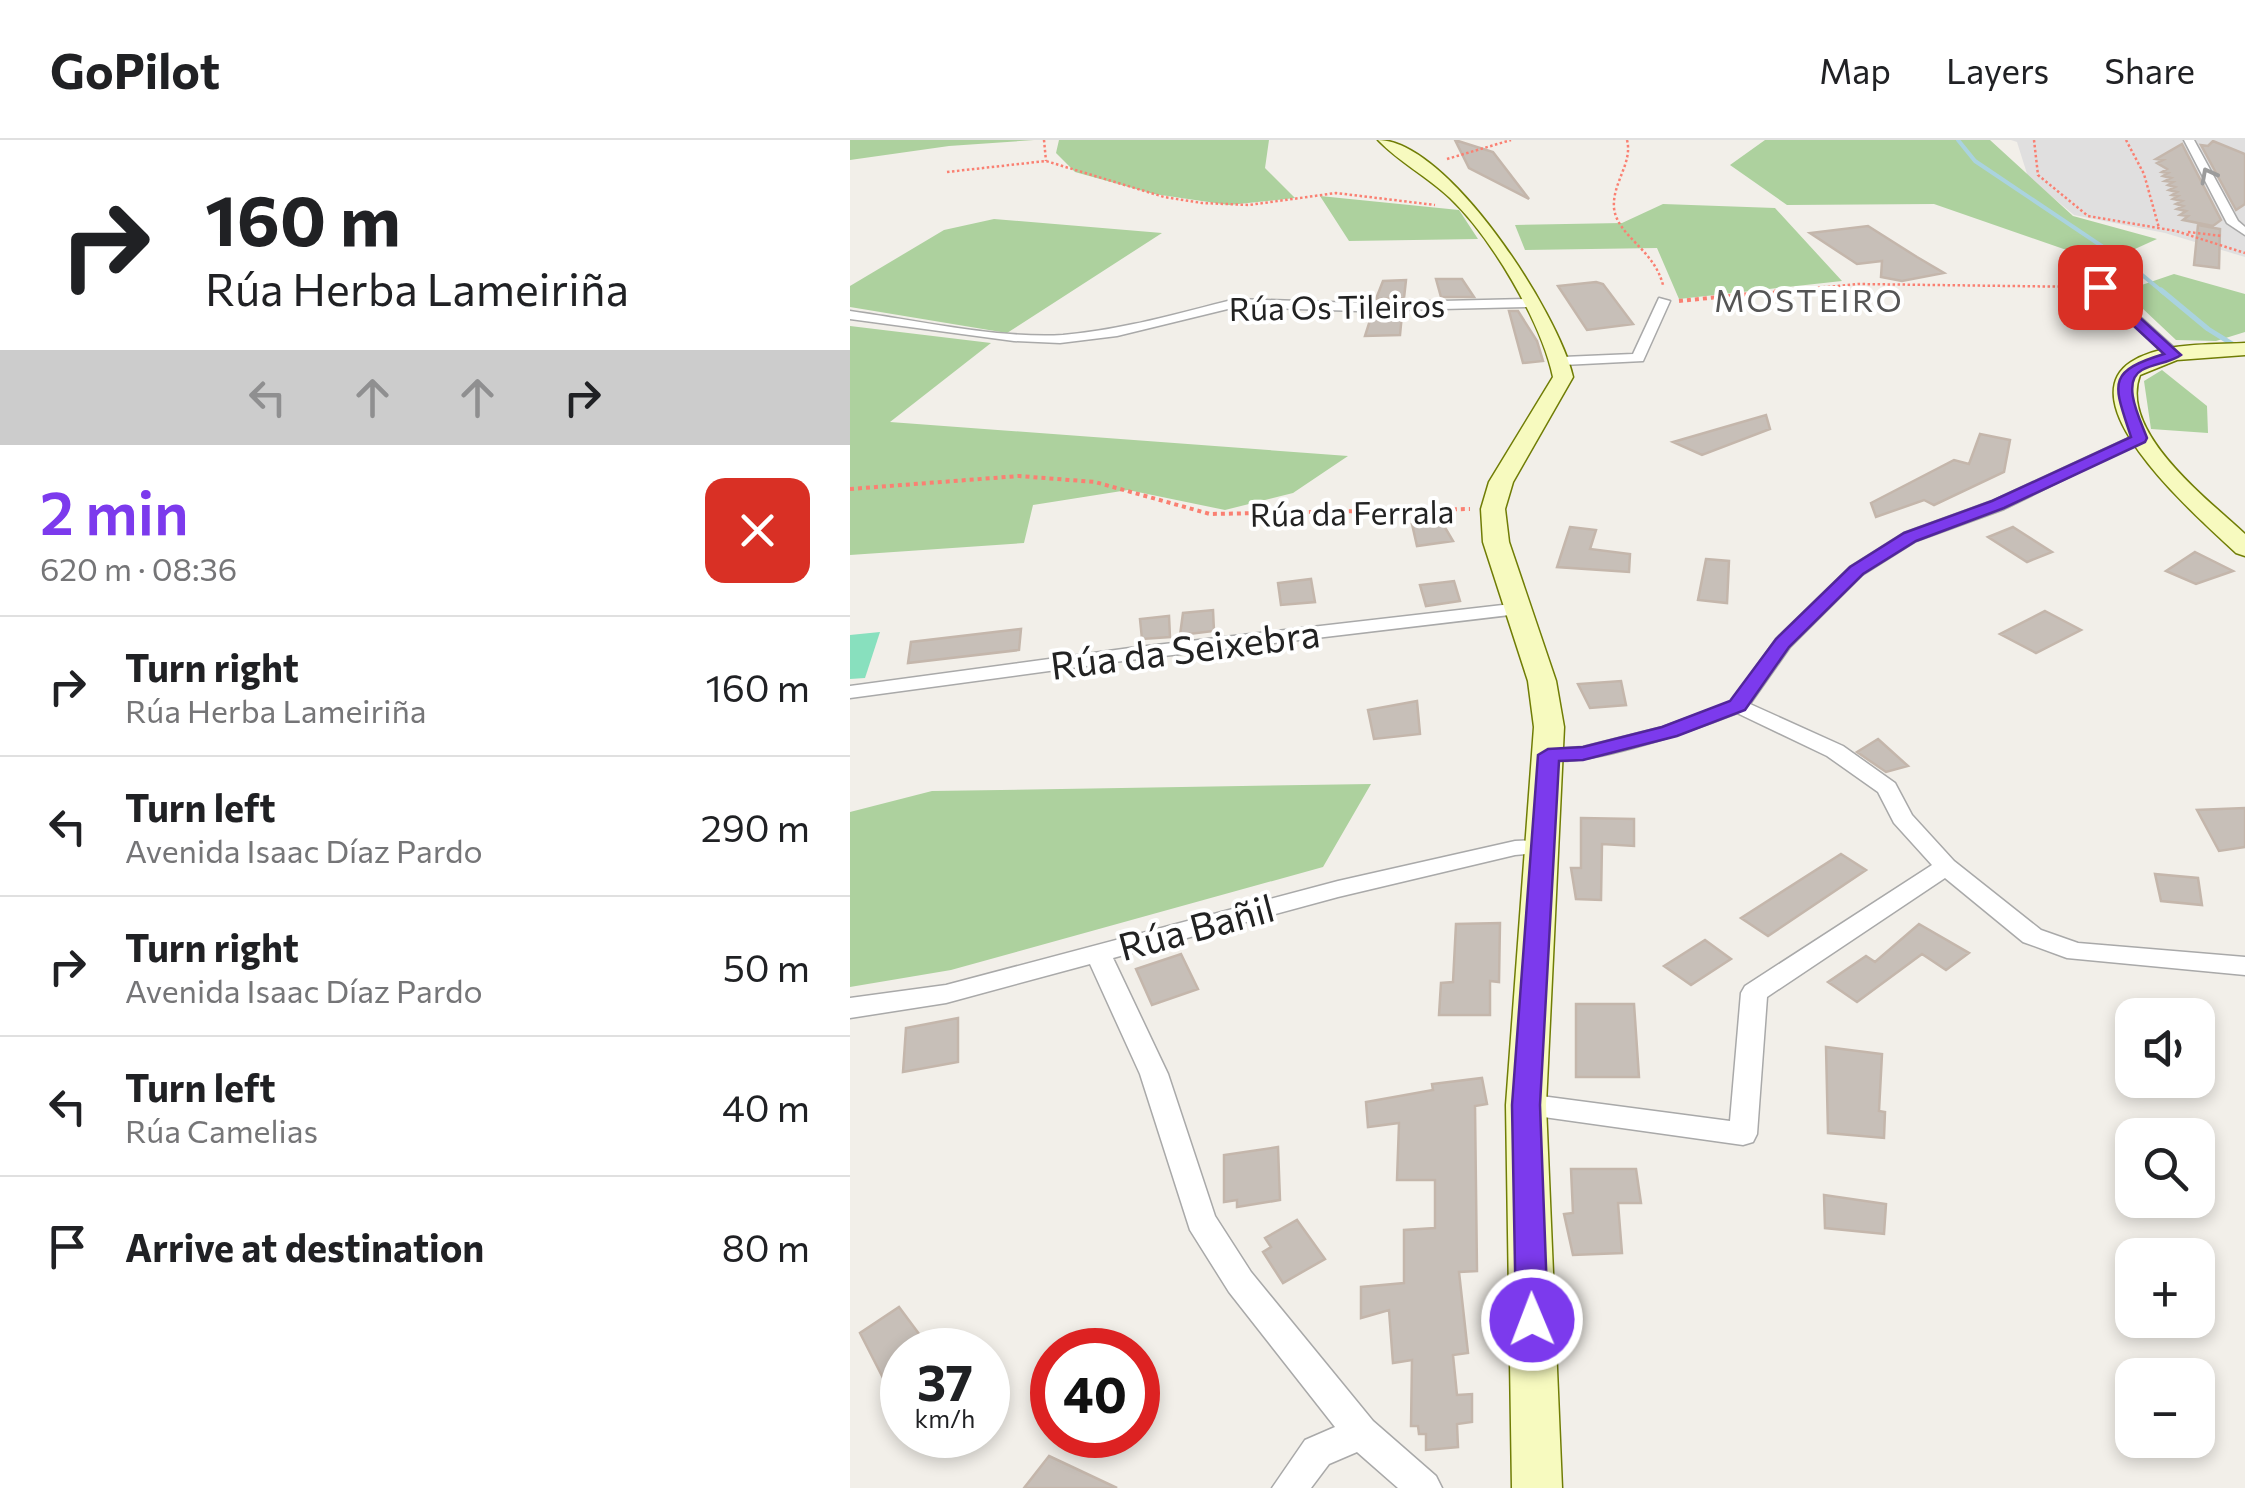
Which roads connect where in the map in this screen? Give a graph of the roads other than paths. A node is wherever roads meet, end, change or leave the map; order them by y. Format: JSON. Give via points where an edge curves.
{"nodes":[{"id":1,"x":1385,"y":140,"type":"edge"},
{"id":2,"x":2189,"y":140,"type":"edge"},
{"id":3,"x":2227,"y":209,"type":"junction"},
{"id":4,"x":2245,"y":211,"type":"edge"},
{"id":5,"x":2245,"y":232,"type":"edge"},
{"id":6,"x":2100,"y":287,"type":"road end"},
{"id":7,"x":1664,"y":302,"type":"road end"},
{"id":8,"x":1529,"y":303,"type":"junction"},
{"id":9,"x":850,"y":315,"type":"edge"},
{"id":10,"x":2245,"y":348,"type":"edge"},
{"id":11,"x":2174,"y":355,"type":"junction"},
{"id":12,"x":1563,"y":361,"type":"junction"},
{"id":13,"x":2140,"y":438,"type":"junction"},
{"id":14,"x":2245,"y":548,"type":"edge"},
{"id":15,"x":1520,"y":608,"type":"junction"},
{"id":16,"x":850,"y":692,"type":"edge"},
{"id":17,"x":1738,"y":706,"type":"junction"},
{"id":18,"x":1548,"y":755,"type":"junction"},
{"id":19,"x":1542,"y":847,"type":"junction"},
{"id":20,"x":1946,"y":866,"type":"junction"},
{"id":21,"x":1096,"y":952,"type":"junction"},
{"id":22,"x":2245,"y":966,"type":"edge"},
{"id":23,"x":850,"y":1008,"type":"edge"},
{"id":24,"x":1526,"y":1105,"type":"junction"},
{"id":25,"x":1361,"y":1433,"type":"junction"},
{"id":26,"x":1290,"y":1488,"type":"edge"},
{"id":27,"x":1424,"y":1488,"type":"edge"},
{"id":28,"x":1537,"y":1488,"type":"edge"}],
"edges":[{"from":1,"to":8,"type":"street","via":[[1466,205]]},
{"from":3,"to":2,"type":"street","one_way":true},
{"from":3,"to":4,"type":"street"},
{"from":3,"to":5,"type":"street"},
{"from":6,"to":11,"type":"street"},
{"from":7,"to":12,"type":"street","via":[[1638,358]]},
{"from":8,"to":9,"type":"street","name":"Rúa Os Tileiros","via":[[1236,303],[1060,339]]},
{"from":8,"to":12,"type":"street"},
{"from":10,"to":11,"type":"street"},
{"from":11,"to":13,"type":"street","via":[[2134,368],[2126,379]]},
{"from":12,"to":15,"type":"street","name":"Rúa da Ferrala","via":[[1563,376],[1493,509],[1496,542]]},
{"from":13,"to":14,"type":"street"},
{"from":13,"to":17,"type":"street","via":[[1998,505],[1910,537],[1856,570],[1782,643]]},
{"from":15,"to":16,"type":"street","name":"Rúa da Seixebra"},
{"from":15,"to":18,"type":"street","name":"Rúa da Ferrala","via":[[1542,681]]},
{"from":17,"to":18,"type":"street","via":[[1670,732],[1583,754]]},
{"from":17,"to":20,"type":"street","via":[[1834,751],[1888,788],[1902,818]]},
{"from":18,"to":19,"type":"street","name":"Rúa da Ferrala"},
{"from":19,"to":21,"type":"street","name":"Rúa Bañil","via":[[1338,889]]},
{"from":19,"to":24,"type":"street","name":"Rúa da Ferrala"},
{"from":20,"to":22,"type":"street","via":[[2032,936],[2076,952]]},
{"from":20,"to":24,"type":"street","via":[[1754,993],[1743,1134]]},
{"from":21,"to":23,"type":"street","name":"Rúa Bañil","via":[[946,994]]},
{"from":21,"to":25,"type":"street","via":[[1154,1074],[1201,1221],[1240,1282]]},
{"from":24,"to":28,"type":"street","name":"Rúa da Ferrala"},
{"from":25,"to":26,"type":"street","via":[[1318,1452]]},
{"from":25,"to":27,"type":"street"}]}
